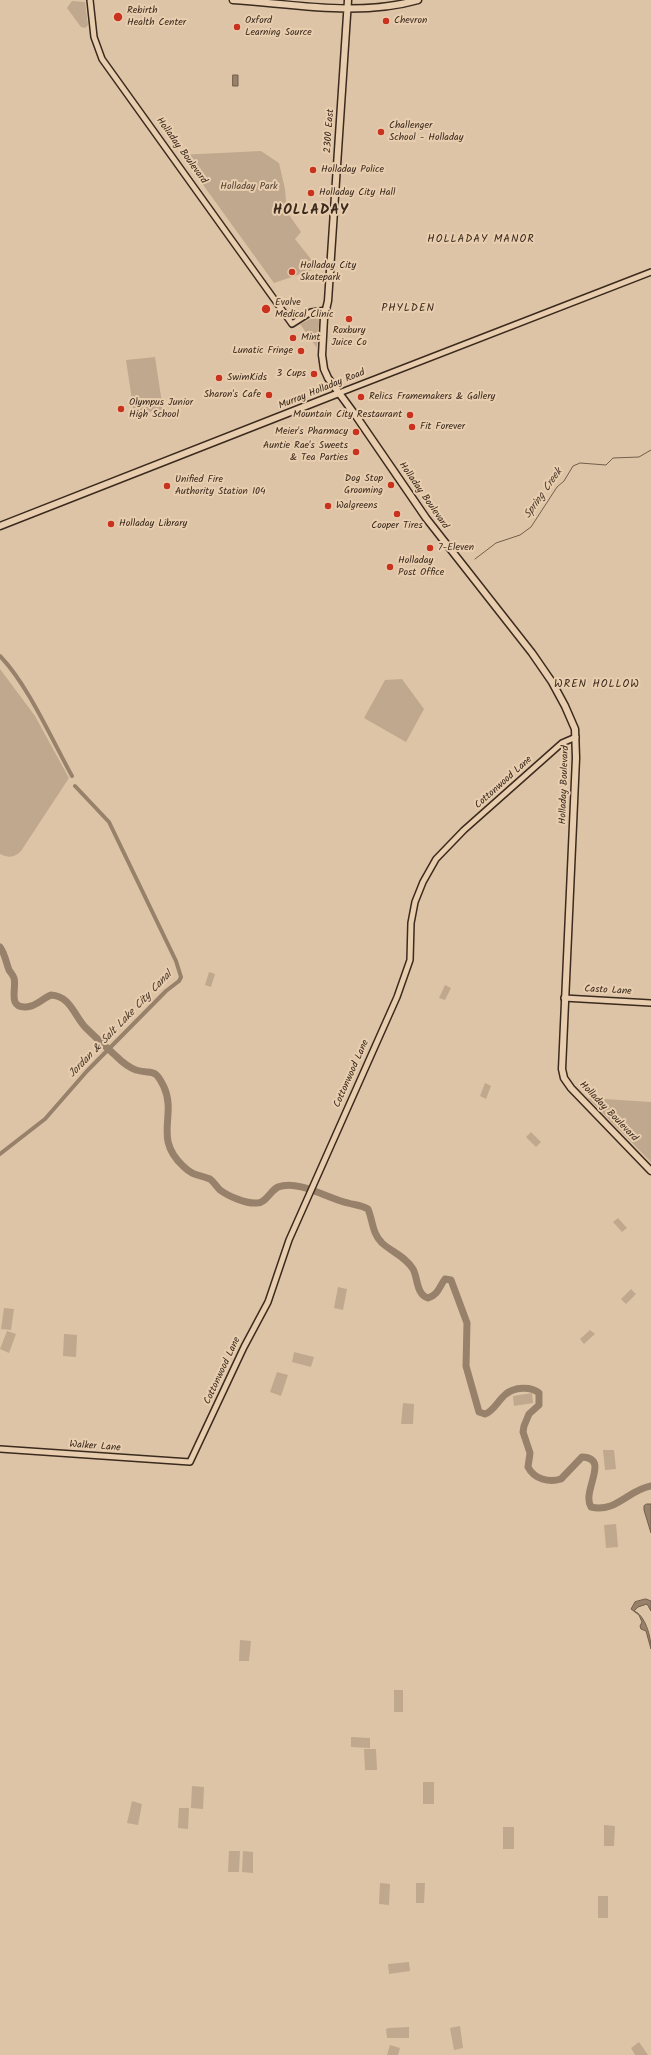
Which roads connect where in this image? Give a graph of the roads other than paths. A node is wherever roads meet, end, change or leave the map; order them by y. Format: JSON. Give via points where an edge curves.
{"nodes":[{"id":1,"x":90,"y":0,"type":"edge"},
{"id":2,"x":233,"y":0,"type":"edge"},
{"id":3,"x":348,"y":0,"type":"edge"},
{"id":4,"x":418,"y":0,"type":"edge"},
{"id":5,"x":347,"y":8,"type":"junction"},
{"id":6,"x":651,"y":272,"type":"edge"},
{"id":7,"x":327,"y":310,"type":"junction"},
{"id":8,"x":324,"y":359,"type":"joint"},
{"id":9,"x":339,"y":393,"type":"junction"},
{"id":10,"x":0,"y":526,"type":"edge"},
{"id":11,"x":576,"y":736,"type":"junction"},
{"id":12,"x":564,"y":998,"type":"junction"},
{"id":13,"x":651,"y":1003,"type":"edge"},
{"id":14,"x":651,"y":1171,"type":"edge"},
{"id":15,"x":0,"y":1449,"type":"edge"},
{"id":16,"x":190,"y":1462,"type":"joint"}],
"edges":[{"from":1,"to":7,"type":"street","name":"Holladay Boulevard","via":[[94,37],[102,59],[292,324],[311,312]]},
{"from":2,"to":5,"type":"main road"},
{"from":3,"to":5,"type":"main road","name":"2300 East"},
{"from":4,"to":5,"type":"main road","via":[[385,6]]},
{"from":5,"to":7,"type":"main road","name":"2300 East"},
{"from":6,"to":9,"type":"street","name":"Murray Holladay Road"},
{"from":7,"to":8,"type":"main road","name":"2300 East","via":[[324,318]]},
{"from":8,"to":9,"type":"main road","name":"Holladay Boulevard","via":[[326,375],[332,387]]},
{"from":9,"to":10,"type":"main road","name":"Murray Holladay Road"},
{"from":9,"to":11,"type":"main road","name":"Holladay Boulevard","via":[[426,518],[544,670],[565,706]]},
{"from":11,"to":12,"type":"main road","name":"Holladay Boulevard"},
{"from":11,"to":16,"type":"street","name":"Cottonwood Lane","via":[[562,743],[464,830],[436,859],[423,882],[415,902],[411,923],[410,960],[397,997],[289,1240],[268,1302],[244,1346]]},
{"from":12,"to":13,"type":"street","name":"Casto Lane"},
{"from":12,"to":14,"type":"main road","name":"Holladay Boulevard","via":[[561,1062],[566,1081]]},
{"from":15,"to":16,"type":"street","name":"Walker Lane"}]}
